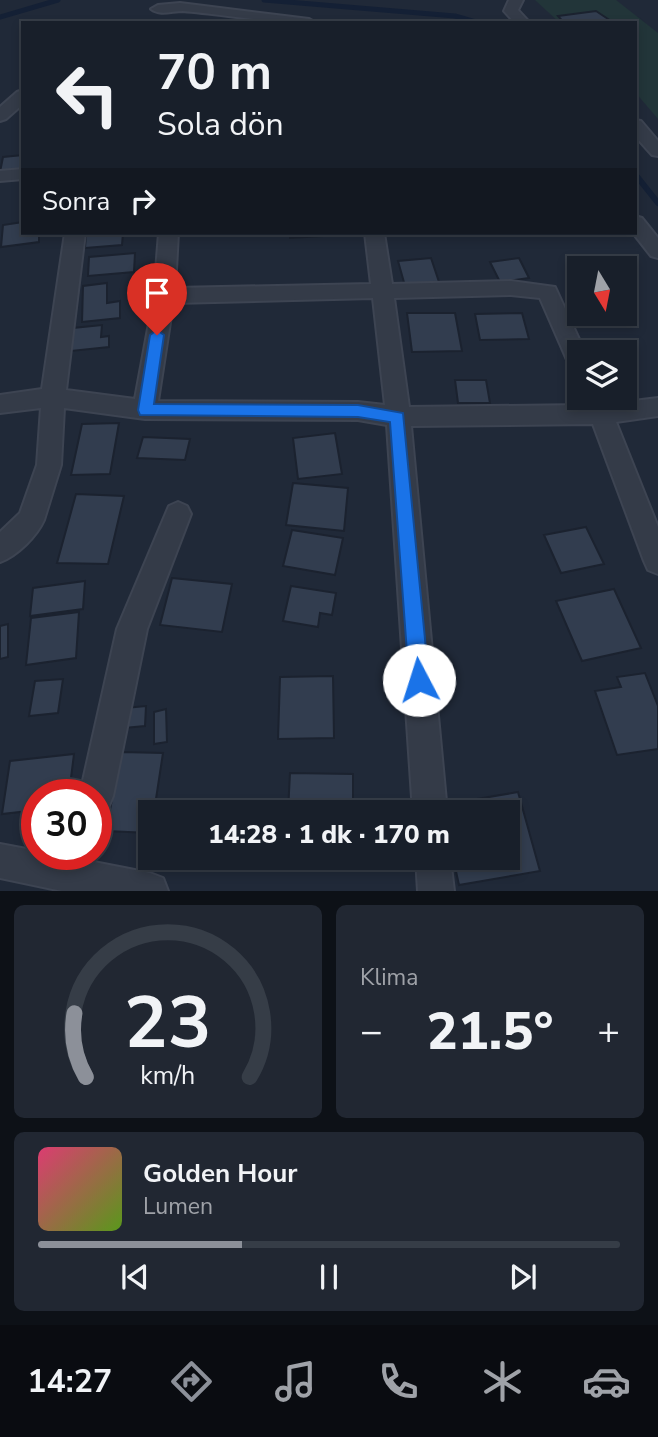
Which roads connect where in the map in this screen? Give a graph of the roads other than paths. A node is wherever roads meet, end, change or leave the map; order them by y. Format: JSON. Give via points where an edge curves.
{"nodes":[{"id":1,"x":516,"y":0,"type":"edge"},
{"id":2,"x":157,"y":10,"type":"edge"},
{"id":3,"x":293,"y":21,"type":"edge"},
{"id":4,"x":521,"y":21,"type":"edge"},
{"id":5,"x":21,"y":97,"type":"edge"},
{"id":6,"x":0,"y":116,"type":"edge"},
{"id":7,"x":637,"y":127,"type":"edge"},
{"id":8,"x":658,"y":151,"type":"edge"},
{"id":9,"x":21,"y":174,"type":"edge"},
{"id":10,"x":0,"y":176,"type":"edge"},
{"id":11,"x":637,"y":225,"type":"edge"},
{"id":12,"x":75,"y":235,"type":"edge"},
{"id":13,"x":168,"y":235,"type":"edge"},
{"id":14,"x":375,"y":235,"type":"edge"},
{"id":15,"x":658,"y":251,"type":"edge"},
{"id":16,"x":384,"y":289,"type":"junction"},
{"id":17,"x":164,"y":296,"type":"junction"},
{"id":18,"x":569,"y":340,"type":"edge"},
{"id":19,"x":53,"y":397,"type":"junction"},
{"id":20,"x":0,"y":404,"type":"edge"},
{"id":21,"x":637,"y":406,"type":"edge"},
{"id":22,"x":567,"y":407,"type":"edge"},
{"id":23,"x":658,"y":407,"type":"edge"},
{"id":24,"x":145,"y":410,"type":"junction"},
{"id":25,"x":600,"y":410,"type":"edge"},
{"id":26,"x":398,"y":417,"type":"junction"},
{"id":27,"x":178,"y":514,"type":"dead end"},
{"id":28,"x":0,"y":550,"type":"edge"},
{"id":29,"x":658,"y":561,"type":"edge"},
{"id":30,"x":100,"y":779,"type":"edge"},
{"id":31,"x":429,"y":800,"type":"edge"},
{"id":32,"x":0,"y":861,"type":"edge"},
{"id":33,"x":21,"y":862,"type":"edge"},
{"id":34,"x":94,"y":870,"type":"edge"},
{"id":35,"x":434,"y":870,"type":"edge"},
{"id":36,"x":150,"y":891,"type":"edge"},
{"id":37,"x":436,"y":891,"type":"edge"}],
"edges":[{"from":1,"to":4,"type":"street","via":[[511,11]]},
{"from":2,"to":3,"type":"street","via":[[180,7]]},
{"from":5,"to":6,"type":"street"},
{"from":7,"to":8,"type":"street"},
{"from":9,"to":10,"type":"street"},
{"from":11,"to":15,"type":"street"},
{"from":12,"to":19,"type":"street"},
{"from":13,"to":17,"type":"street"},
{"from":14,"to":16,"type":"street"},
{"from":16,"to":17,"type":"street"},
{"from":16,"to":18,"type":"street","via":[[548,292]]},
{"from":16,"to":26,"type":"street"},
{"from":17,"to":24,"type":"street"},
{"from":19,"to":20,"type":"street"},
{"from":19,"to":24,"type":"street"},
{"from":19,"to":28,"type":"street","via":[[48,465],[31,520]]},
{"from":21,"to":23,"type":"street"},
{"from":22,"to":26,"type":"street"},
{"from":24,"to":26,"type":"street","via":[[358,411]]},
{"from":25,"to":29,"type":"street"},
{"from":26,"to":31,"type":"street"},
{"from":27,"to":30,"type":"street","via":[[132,629]]},
{"from":32,"to":33,"type":"street"},
{"from":34,"to":36,"type":"street"},
{"from":35,"to":37,"type":"street"}]}
